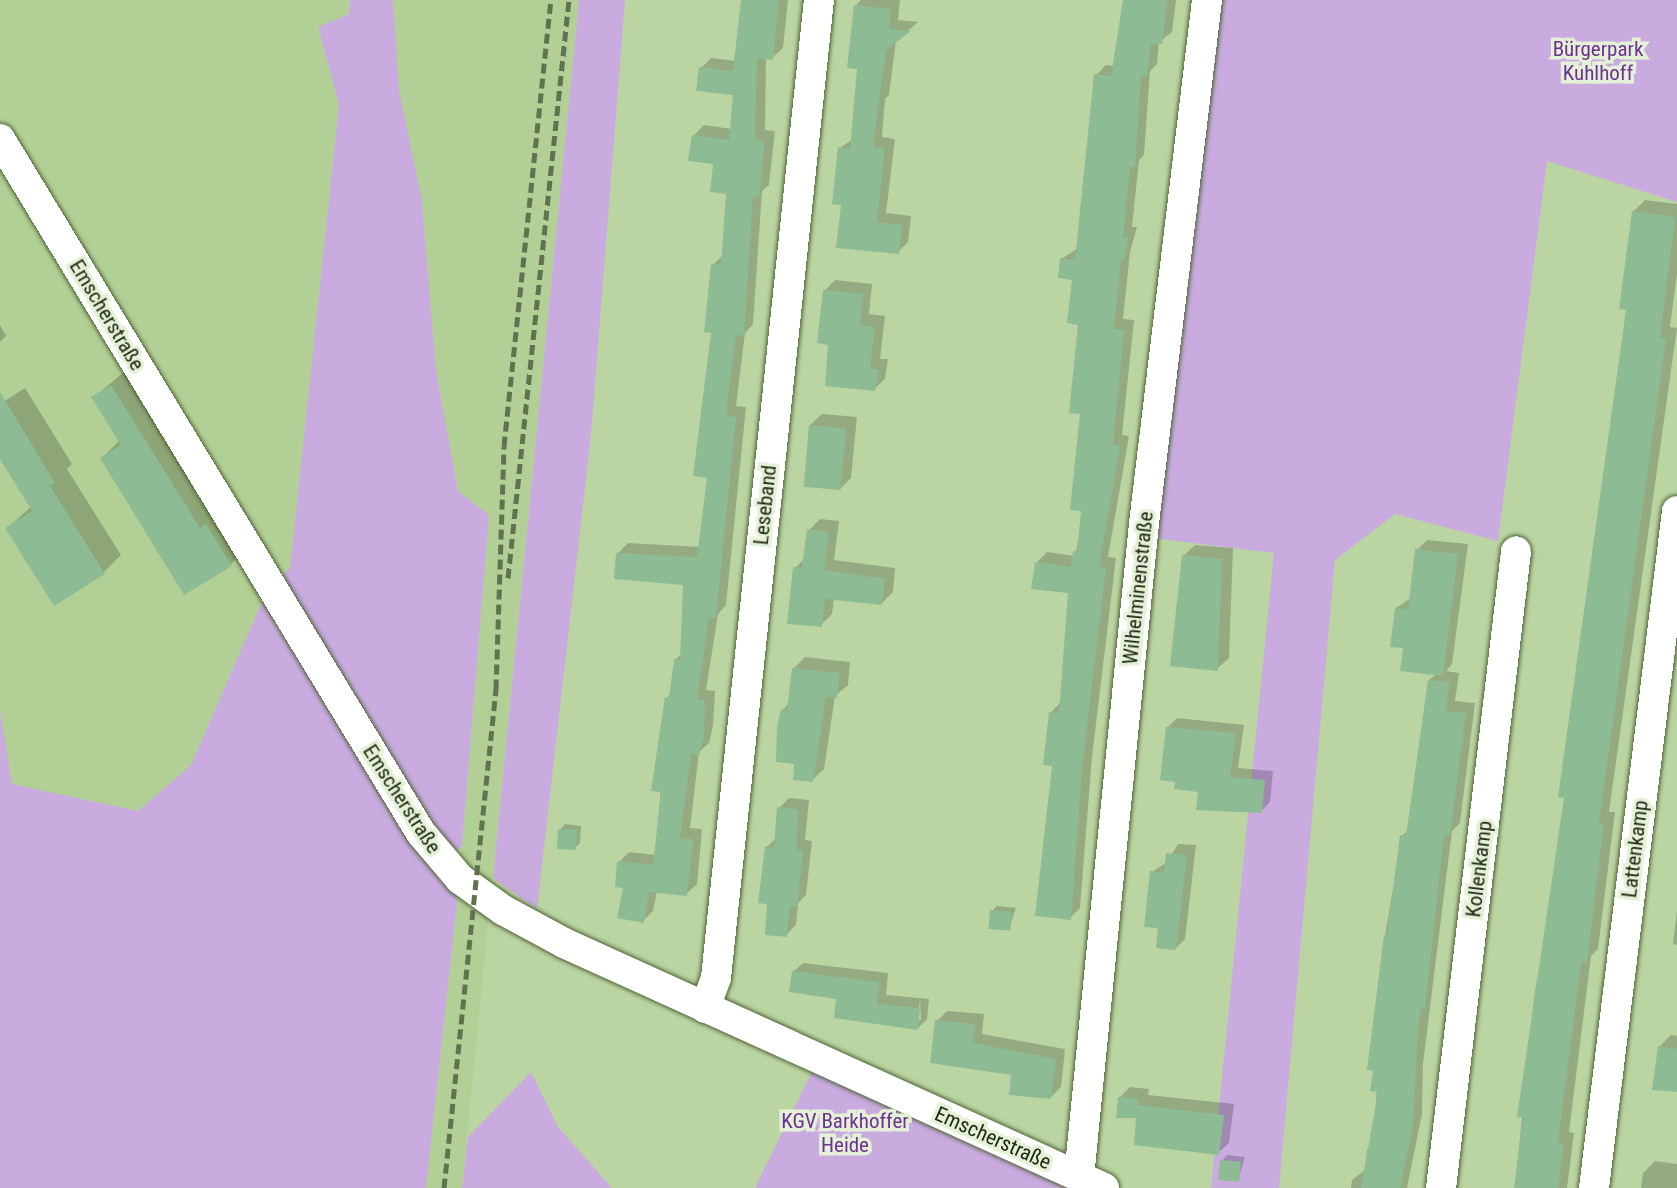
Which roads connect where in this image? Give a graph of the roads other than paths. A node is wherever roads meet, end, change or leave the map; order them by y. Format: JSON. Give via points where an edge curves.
{"nodes":[{"id":1,"x":819,"y":0,"type":"edge"},
{"id":2,"x":1207,"y":0,"type":"edge"},
{"id":3,"x":0,"y":139,"type":"edge"},
{"id":4,"x":1677,"y":511,"type":"edge"},
{"id":5,"x":1516,"y":551,"type":"dead end"},
{"id":6,"x":705,"y":1008,"type":"junction"},
{"id":7,"x":1092,"y":1183,"type":"edge"},
{"id":8,"x":1441,"y":1188,"type":"edge"},
{"id":9,"x":1594,"y":1188,"type":"edge"}],
"edges":[{"from":1,"to":6,"type":"street","name":"Leseband","via":[[716,978]]},
{"from":2,"to":7,"type":"street","name":"Wilhelminenstraße","via":[[1144,523]]},
{"from":3,"to":6,"type":"street","name":"Emscherstraße","via":[[432,848],[475,891],[529,926]]},
{"from":4,"to":9,"type":"street","name":"Lattenkamp"},
{"from":5,"to":8,"type":"street","name":"Kollenkamp"},
{"from":6,"to":7,"type":"street","name":"Emscherstraße"}]}
